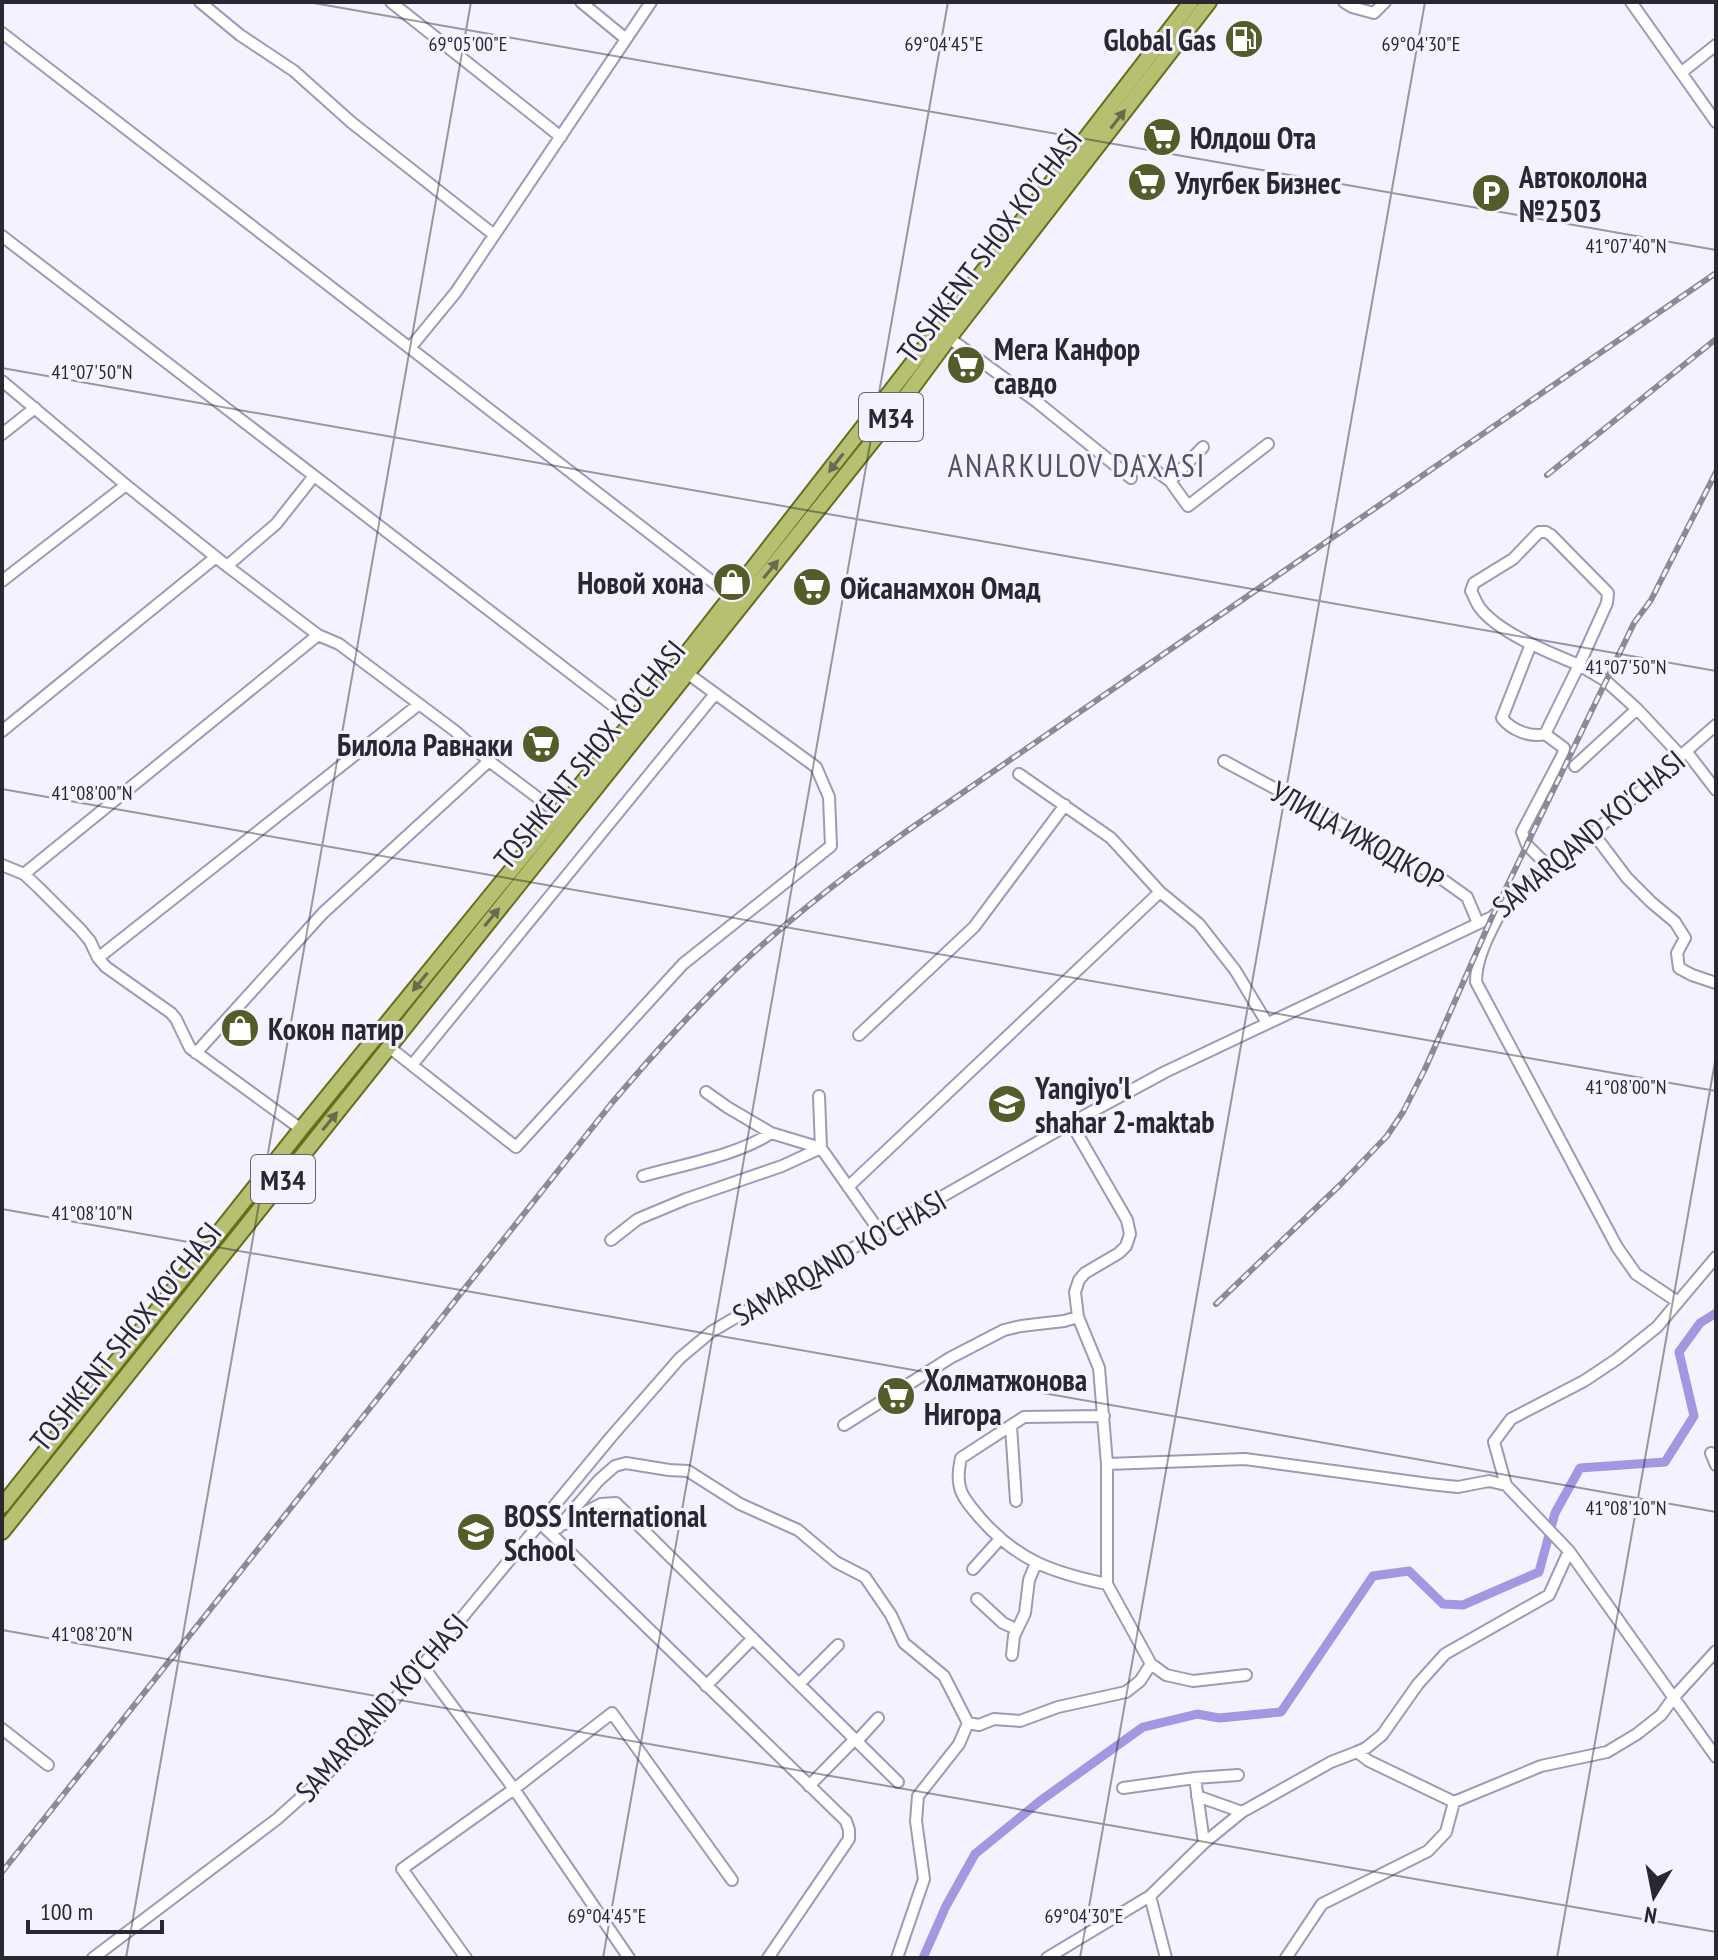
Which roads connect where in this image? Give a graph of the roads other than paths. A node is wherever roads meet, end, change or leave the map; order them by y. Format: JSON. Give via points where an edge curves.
{"nodes":[{"id":1,"x":200,"y":2,"type":"edge"},
{"id":2,"x":391,"y":2,"type":"edge"},
{"id":3,"x":581,"y":2,"type":"edge"},
{"id":4,"x":651,"y":2,"type":"edge"},
{"id":5,"x":1191,"y":2,"type":"edge"},
{"id":6,"x":1209,"y":2,"type":"edge"},
{"id":7,"x":1344,"y":2,"type":"edge"},
{"id":8,"x":1385,"y":2,"type":"edge"},
{"id":9,"x":1631,"y":2,"type":"edge"},
{"id":10,"x":2,"y":33,"type":"edge"},
{"id":11,"x":626,"y":39,"type":"junction"},
{"id":12,"x":1716,"y":45,"type":"edge"},
{"id":13,"x":1682,"y":72,"type":"junction"},
{"id":14,"x":1716,"y":122,"type":"edge"},
{"id":15,"x":561,"y":137,"type":"junction"},
{"id":16,"x":493,"y":234,"type":"junction"},
{"id":17,"x":2,"y":236,"type":"edge"},
{"id":18,"x":949,"y":338,"type":"junction"},
{"id":19,"x":410,"y":348,"type":"junction"},
{"id":20,"x":2,"y":381,"type":"edge"},
{"id":21,"x":35,"y":408,"type":"junction"},
{"id":22,"x":2,"y":434,"type":"edge"},
{"id":23,"x":1268,"y":444,"type":"dead end"},
{"id":24,"x":1203,"y":447,"type":"dead end"},
{"id":25,"x":1143,"y":462,"type":"dead end"},
{"id":26,"x":314,"y":476,"type":"junction"},
{"id":27,"x":1131,"y":478,"type":"dead end"},
{"id":28,"x":1170,"y":481,"type":"junction"},
{"id":29,"x":126,"y":485,"type":"junction"},
{"id":30,"x":216,"y":557,"type":"junction"},
{"id":31,"x":227,"y":566,"type":"junction"},
{"id":32,"x":2,"y":581,"type":"edge"},
{"id":33,"x":731,"y":596,"type":"junction"},
{"id":34,"x":318,"y":635,"type":"junction"},
{"id":35,"x":1531,"y":644,"type":"junction"},
{"id":36,"x":1579,"y":665,"type":"junction"},
{"id":37,"x":687,"y":673,"type":"junction"},
{"id":38,"x":715,"y":694,"type":"junction"},
{"id":39,"x":418,"y":705,"type":"junction"},
{"id":40,"x":1637,"y":709,"type":"junction"},
{"id":41,"x":633,"y":721,"type":"junction"},
{"id":42,"x":1716,"y":725,"type":"edge"},
{"id":43,"x":2,"y":731,"type":"edge"},
{"id":44,"x":1545,"y":734,"type":"junction"},
{"id":45,"x":1683,"y":753,"type":"junction"},
{"id":46,"x":489,"y":761,"type":"junction"},
{"id":47,"x":1224,"y":761,"type":"dead end"},
{"id":48,"x":1575,"y":766,"type":"dead end"},
{"id":49,"x":1019,"y":774,"type":"dead end"},
{"id":50,"x":595,"y":778,"type":"junction"},
{"id":51,"x":1716,"y":790,"type":"edge"},
{"id":52,"x":1065,"y":805,"type":"junction"},
{"id":53,"x":558,"y":813,"type":"junction"},
{"id":54,"x":1593,"y":833,"type":"junction"},
{"id":55,"x":2,"y":865,"type":"edge"},
{"id":56,"x":1549,"y":867,"type":"junction"},
{"id":57,"x":24,"y":874,"type":"junction"},
{"id":58,"x":1160,"y":892,"type":"junction"},
{"id":59,"x":1504,"y":906,"type":"junction"},
{"id":60,"x":1478,"y":923,"type":"junction"},
{"id":61,"x":98,"y":958,"type":"junction"},
{"id":62,"x":1716,"y":983,"type":"edge"},
{"id":63,"x":1267,"y":1023,"type":"junction"},
{"id":64,"x":859,"y":1035,"type":"dead end"},
{"id":65,"x":389,"y":1047,"type":"junction"},
{"id":66,"x":196,"y":1053,"type":"junction"},
{"id":67,"x":412,"y":1065,"type":"junction"},
{"id":68,"x":706,"y":1092,"type":"dead end"},
{"id":69,"x":819,"y":1096,"type":"dead end"},
{"id":70,"x":1071,"y":1123,"type":"junction"},
{"id":71,"x":301,"y":1129,"type":"junction"},
{"id":72,"x":771,"y":1133,"type":"junction"},
{"id":73,"x":821,"y":1148,"type":"junction"},
{"id":74,"x":643,"y":1176,"type":"dead end"},
{"id":75,"x":848,"y":1187,"type":"junction"},
{"id":76,"x":880,"y":1232,"type":"junction"},
{"id":77,"x":611,"y":1240,"type":"dead end"},
{"id":78,"x":1716,"y":1257,"type":"edge"},
{"id":79,"x":1678,"y":1302,"type":"junction"},
{"id":80,"x":1078,"y":1317,"type":"junction"},
{"id":81,"x":1104,"y":1416,"type":"junction"},
{"id":82,"x":844,"y":1425,"type":"dead end"},
{"id":83,"x":1011,"y":1426,"type":"junction"},
{"id":84,"x":1711,"y":1453,"type":"dead end"},
{"id":85,"x":1107,"y":1464,"type":"junction"},
{"id":86,"x":1716,"y":1465,"type":"edge"},
{"id":87,"x":1506,"y":1485,"type":"junction"},
{"id":88,"x":1016,"y":1501,"type":"dead end"},
{"id":89,"x":2,"y":1506,"type":"edge"},
{"id":90,"x":540,"y":1523,"type":"junction"},
{"id":91,"x":555,"y":1531,"type":"junction"},
{"id":92,"x":2,"y":1532,"type":"edge"},
{"id":93,"x":1000,"y":1539,"type":"junction"},
{"id":94,"x":1569,"y":1551,"type":"junction"},
{"id":95,"x":1036,"y":1563,"type":"junction"},
{"id":96,"x":973,"y":1569,"type":"dead end"},
{"id":97,"x":1107,"y":1584,"type":"junction"},
{"id":98,"x":977,"y":1599,"type":"dead end"},
{"id":99,"x":1016,"y":1629,"type":"junction"},
{"id":100,"x":753,"y":1638,"type":"junction"},
{"id":101,"x":838,"y":1645,"type":"dead end"},
{"id":102,"x":1716,"y":1651,"type":"edge"},
{"id":103,"x":1012,"y":1655,"type":"dead end"},
{"id":104,"x":1151,"y":1664,"type":"junction"},
{"id":105,"x":422,"y":1665,"type":"junction"},
{"id":106,"x":1246,"y":1675,"type":"dead end"},
{"id":107,"x":799,"y":1684,"type":"junction"},
{"id":108,"x":706,"y":1686,"type":"junction"},
{"id":109,"x":1674,"y":1697,"type":"junction"},
{"id":110,"x":878,"y":1718,"type":"dead end"},
{"id":111,"x":968,"y":1723,"type":"junction"},
{"id":112,"x":2,"y":1729,"type":"edge"},
{"id":113,"x":856,"y":1740,"type":"junction"},
{"id":114,"x":1357,"y":1752,"type":"junction"},
{"id":115,"x":1716,"y":1757,"type":"edge"},
{"id":116,"x":48,"y":1765,"type":"dead end"},
{"id":117,"x":1238,"y":1775,"type":"dead end"},
{"id":118,"x":1195,"y":1778,"type":"junction"},
{"id":119,"x":898,"y":1782,"type":"dead end"},
{"id":120,"x":809,"y":1786,"type":"junction"},
{"id":121,"x":1123,"y":1788,"type":"dead end"},
{"id":122,"x":514,"y":1789,"type":"junction"},
{"id":123,"x":1197,"y":1796,"type":"junction"},
{"id":124,"x":1454,"y":1802,"type":"junction"},
{"id":125,"x":1242,"y":1812,"type":"junction"},
{"id":126,"x":1204,"y":1843,"type":"junction"},
{"id":127,"x":732,"y":1880,"type":"dead end"},
{"id":128,"x":1150,"y":1896,"type":"junction"},
{"id":129,"x":93,"y":1958,"type":"edge"},
{"id":130,"x":466,"y":1958,"type":"edge"},
{"id":131,"x":629,"y":1958,"type":"edge"},
{"id":132,"x":768,"y":1958,"type":"edge"},
{"id":133,"x":897,"y":1958,"type":"edge"},
{"id":134,"x":1047,"y":1958,"type":"edge"},
{"id":135,"x":1166,"y":1958,"type":"edge"},
{"id":136,"x":1286,"y":1958,"type":"edge"}],
"edges":[{"from":1,"to":16,"type":"street","via":[[294,71]]},
{"from":2,"to":15,"type":"street"},
{"from":3,"to":11,"type":"street"},
{"from":4,"to":11,"type":"street"},
{"from":5,"to":33,"type":"main road","name":"TOSHKENT SHOX KO'CHASI","number":"M34","one_way":true},
{"from":18,"to":6,"type":"main road","name":"TOSHKENT SHOX KO'CHASI","number":"M34","one_way":true},
{"from":7,"to":8,"type":"street","via":[[1374,13]]},
{"from":9,"to":13,"type":"street"},
{"from":10,"to":19,"type":"street"},
{"from":11,"to":15,"type":"street"},
{"from":12,"to":13,"type":"street"},
{"from":13,"to":14,"type":"street"},
{"from":15,"to":16,"type":"street"},
{"from":16,"to":19,"type":"street","via":[[456,292]]},
{"from":17,"to":26,"type":"street"},
{"from":18,"to":27,"type":"street"},
{"from":37,"to":18,"type":"main road","name":"TOSHKENT SHOX KO'CHASI","number":"M34","one_way":true},
{"from":19,"to":33,"type":"street"},
{"from":20,"to":21,"type":"street"},
{"from":21,"to":22,"type":"street"},
{"from":21,"to":29,"type":"street"},
{"from":23,"to":28,"type":"street","via":[[1188,506]]},
{"from":24,"to":28,"type":"street"},
{"from":25,"to":28,"type":"street"},
{"from":26,"to":31,"type":"street","via":[[276,524]]},
{"from":26,"to":41,"type":"street"},
{"from":29,"to":30,"type":"street"},
{"from":29,"to":32,"type":"street"},
{"from":30,"to":31,"type":"street"},
{"from":30,"to":43,"type":"street"},
{"from":31,"to":34,"type":"street"},
{"from":33,"to":41,"type":"main road","name":"TOSHKENT SHOX KO'CHASI","number":"M34"},
{"from":34,"to":39,"type":"street","via":[[339,644]]},
{"from":34,"to":57,"type":"street"},
{"from":35,"to":36,"type":"street"},
{"from":35,"to":36,"type":"street","via":[[1481,610],[1471,591],[1474,583],[1513,559],[1539,532],[1546,532],[1608,593]]},
{"from":35,"to":44,"type":"street","via":[[1502,718],[1508,727]]},
{"from":36,"to":40,"type":"street"},
{"from":36,"to":44,"type":"street"},
{"from":37,"to":38,"type":"street"},
{"from":37,"to":50,"type":"main road","name":"TOSHKENT SHOX KO'CHASI","number":"M34"},
{"from":38,"to":67,"type":"street"},
{"from":38,"to":67,"type":"street","via":[[816,767],[829,797],[831,846],[683,964],[516,1147]]},
{"from":39,"to":46,"type":"street"},
{"from":39,"to":61,"type":"street"},
{"from":40,"to":45,"type":"street"},
{"from":40,"to":48,"type":"street"},
{"from":41,"to":50,"type":"main road","name":"TOSHKENT SHOX KO'CHASI","number":"M34"},
{"from":42,"to":45,"type":"street","name":"SAMARQAND KO'CHASI"},
{"from":44,"to":56,"type":"street","via":[[1564,748],[1563,754],[1522,832]]},
{"from":45,"to":51,"type":"street"},
{"from":45,"to":54,"type":"street","name":"SAMARQAND KO'CHASI"},
{"from":46,"to":53,"type":"street"},
{"from":46,"to":66,"type":"street","via":[[323,913]]},
{"from":47,"to":60,"type":"street","name":"УЛИЦА ИЖОДКОР","via":[[1439,877],[1467,897]]},
{"from":49,"to":52,"type":"street"},
{"from":50,"to":53,"type":"main road","name":"TOSHKENT SHOX KO'CHASI","number":"M34"},
{"from":65,"to":50,"type":"main road","name":"TOSHKENT SHOX KO'CHASI","number":"M34","one_way":true},
{"from":52,"to":58,"type":"street","via":[[1111,838]]},
{"from":52,"to":64,"type":"street","via":[[974,927]]},
{"from":53,"to":71,"type":"main road","name":"TOSHKENT SHOX KO'CHASI","number":"M34","one_way":true},
{"from":54,"to":56,"type":"street","name":"SAMARQAND KO'CHASI"},
{"from":54,"to":62,"type":"street","via":[[1627,878],[1675,922],[1685,938],[1677,953],[1679,968]]},
{"from":55,"to":57,"type":"street"},
{"from":56,"to":59,"type":"street","name":"SAMARQAND KO'CHASI"},
{"from":57,"to":61,"type":"street","via":[[80,929]]},
{"from":58,"to":63,"type":"street","via":[[1199,924]]},
{"from":58,"to":75,"type":"street"},
{"from":59,"to":60,"type":"street","name":"SAMARQAND KO'CHASI"},
{"from":59,"to":79,"type":"street","via":[[1476,968],[1476,982],[1617,1247],[1636,1274]]},
{"from":60,"to":63,"type":"street","name":"SAMARQAND KO'CHASI"},
{"from":61,"to":66,"type":"street","via":[[171,1013]]},
{"from":63,"to":70,"type":"street","name":"SAMARQAND KO'CHASI"},
{"from":65,"to":67,"type":"street"},
{"from":92,"to":65,"type":"main road","name":"TOSHKENT SHOX KO'CHASI","number":"M34","one_way":true},
{"from":66,"to":71,"type":"street"},
{"from":68,"to":72,"type":"street"},
{"from":69,"to":73,"type":"street"},
{"from":70,"to":76,"type":"street","name":"SAMARQAND KO'CHASI"},
{"from":70,"to":80,"type":"street","via":[[1130,1234],[1123,1250],[1079,1280]]},
{"from":71,"to":89,"type":"main road","name":"TOSHKENT SHOX KO'CHASI","number":"M34"},
{"from":72,"to":73,"type":"street"},
{"from":72,"to":74,"type":"street","via":[[733,1151]]},
{"from":73,"to":75,"type":"street"},
{"from":73,"to":77,"type":"street","via":[[638,1219]]},
{"from":75,"to":76,"type":"street"},
{"from":76,"to":90,"type":"street","name":"SAMARQAND KO'CHASI","via":[[728,1321],[680,1358]]},
{"from":78,"to":79,"type":"street"},
{"from":79,"to":87,"type":"street","via":[[1617,1359],[1511,1419],[1494,1442]]},
{"from":80,"to":81,"type":"street","via":[[1099,1368]]},
{"from":80,"to":82,"type":"street","via":[[1004,1330]]},
{"from":81,"to":83,"type":"street","via":[[1024,1417]]},
{"from":81,"to":85,"type":"street"},
{"from":83,"to":88,"type":"street"},
{"from":83,"to":93,"type":"street","via":[[961,1458],[957,1475],[964,1499]]},
{"from":84,"to":86,"type":"street"},
{"from":85,"to":87,"type":"street","via":[[1245,1459],[1458,1487],[1489,1481]]},
{"from":85,"to":97,"type":"street"},
{"from":87,"to":94,"type":"street"},
{"from":90,"to":91,"type":"street"},
{"from":90,"to":105,"type":"street","name":"SAMARQAND KO'CHASI"},
{"from":91,"to":100,"type":"street","via":[[601,1504],[616,1503]]},
{"from":91,"to":108,"type":"street"},
{"from":91,"to":111,"type":"street","via":[[615,1466],[688,1471],[740,1504],[798,1530],[836,1562],[865,1577],[904,1643],[944,1676]]},
{"from":93,"to":95,"type":"street"},
{"from":93,"to":96,"type":"street"},
{"from":94,"to":109,"type":"street"},
{"from":94,"to":114,"type":"street","via":[[1549,1595],[1445,1654],[1382,1735]]},
{"from":95,"to":97,"type":"street"},
{"from":95,"to":99,"type":"street"},
{"from":97,"to":104,"type":"street"},
{"from":98,"to":99,"type":"street"},
{"from":99,"to":103,"type":"street"},
{"from":100,"to":107,"type":"street"},
{"from":100,"to":108,"type":"street"},
{"from":101,"to":107,"type":"street"},
{"from":102,"to":109,"type":"street"},
{"from":104,"to":106,"type":"street","via":[[1166,1675],[1193,1681]]},
{"from":104,"to":111,"type":"street","via":[[1126,1692],[1020,1721]]},
{"from":105,"to":122,"type":"street"},
{"from":105,"to":129,"type":"street","name":"SAMARQAND KO'CHASI","via":[[314,1787]]},
{"from":107,"to":113,"type":"street"},
{"from":108,"to":120,"type":"street"},
{"from":109,"to":115,"type":"street"},
{"from":109,"to":124,"type":"street","via":[[1661,1715],[1607,1752],[1541,1766]]},
{"from":110,"to":113,"type":"street"},
{"from":111,"to":133,"type":"street","via":[[959,1744],[918,1796],[924,1879]]},
{"from":112,"to":116,"type":"street"},
{"from":113,"to":119,"type":"street"},
{"from":113,"to":120,"type":"street"},
{"from":114,"to":124,"type":"street"},
{"from":114,"to":125,"type":"street"},
{"from":117,"to":118,"type":"street"},
{"from":118,"to":121,"type":"street"},
{"from":118,"to":123,"type":"street"},
{"from":120,"to":132,"type":"street","via":[[846,1821],[849,1839]]},
{"from":122,"to":127,"type":"street","via":[[612,1713]]},
{"from":122,"to":130,"type":"street","via":[[402,1869]]},
{"from":122,"to":131,"type":"street"},
{"from":123,"to":125,"type":"street"},
{"from":123,"to":126,"type":"street"},
{"from":124,"to":136,"type":"street","via":[[1446,1832],[1428,1851],[1322,1904]]},
{"from":125,"to":126,"type":"street"},
{"from":126,"to":128,"type":"street"},
{"from":128,"to":134,"type":"street"},
{"from":128,"to":135,"type":"street"}]}
